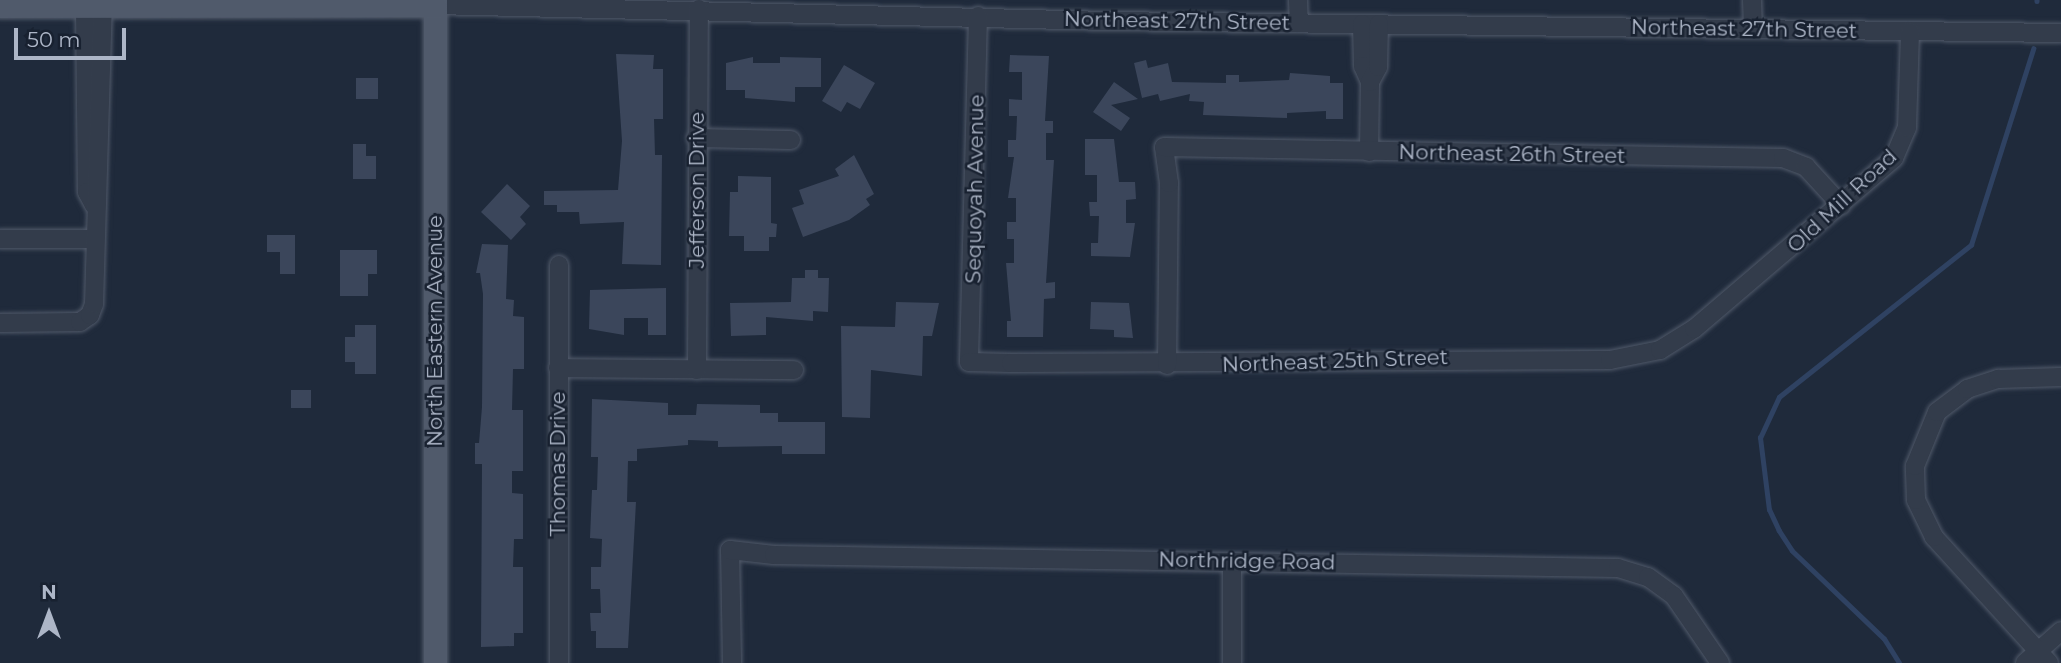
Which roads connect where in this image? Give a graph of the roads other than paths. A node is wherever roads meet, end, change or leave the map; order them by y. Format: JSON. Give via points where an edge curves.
{"nodes":[{"id":1,"x":1298,"y":0,"type":"edge"},
{"id":2,"x":1752,"y":0,"type":"edge"},
{"id":3,"x":435,"y":3,"type":"edge"},
{"id":4,"x":0,"y":6,"type":"edge"},
{"id":5,"x":94,"y":6,"type":"junction"},
{"id":6,"x":699,"y":9,"type":"junction"},
{"id":7,"x":978,"y":16,"type":"junction"},
{"id":8,"x":1299,"y":23,"type":"junction"},
{"id":9,"x":1370,"y":24,"type":"junction"},
{"id":10,"x":1753,"y":29,"type":"junction"},
{"id":11,"x":1910,"y":31,"type":"junction"},
{"id":12,"x":2061,"y":33,"type":"edge"},
{"id":13,"x":696,"y":138,"type":"junction"},
{"id":14,"x":791,"y":140,"type":"dead end"},
{"id":15,"x":1369,"y":152,"type":"junction"},
{"id":16,"x":1841,"y":205,"type":"junction"},
{"id":17,"x":0,"y":239,"type":"edge"},
{"id":18,"x":94,"y":239,"type":"junction"},
{"id":19,"x":559,"y":265,"type":"dead end"},
{"id":20,"x":0,"y":323,"type":"edge"},
{"id":21,"x":1694,"y":329,"type":"joint"},
{"id":22,"x":970,"y":362,"type":"joint"},
{"id":23,"x":1167,"y":365,"type":"junction"},
{"id":24,"x":558,"y":368,"type":"junction"},
{"id":25,"x":697,"y":370,"type":"junction"},
{"id":26,"x":794,"y":370,"type":"dead end"},
{"id":27,"x":2061,"y":377,"type":"edge"},
{"id":28,"x":1232,"y":562,"type":"junction"},
{"id":29,"x":2061,"y":631,"type":"edge"},
{"id":30,"x":2038,"y":659,"type":"edge"},
{"id":31,"x":435,"y":663,"type":"edge"},
{"id":32,"x":559,"y":663,"type":"edge"},
{"id":33,"x":732,"y":663,"type":"edge"},
{"id":34,"x":1232,"y":663,"type":"edge"},
{"id":35,"x":1720,"y":663,"type":"edge"}],
"edges":[{"from":1,"to":8,"type":"street"},
{"from":2,"to":10,"type":"street"},
{"from":3,"to":5,"type":"main road","name":"Northeast 27th Street"},
{"from":3,"to":6,"type":"street","name":"Northeast 27th Street"},
{"from":3,"to":31,"type":"main road","name":"North Eastern Avenue"},
{"from":4,"to":5,"type":"main road","name":"Northeast 27th Street"},
{"from":5,"to":18,"type":"street","via":[[87,192],[94,205]]},
{"from":6,"to":7,"type":"street","name":"Northeast 27th Street"},
{"from":6,"to":13,"type":"street","name":"Jefferson Drive"},
{"from":7,"to":8,"type":"street","name":"Northeast 27th Street"},
{"from":7,"to":22,"type":"street","name":"Sequoyah Avenue"},
{"from":8,"to":9,"type":"street","name":"Northeast 27th Street"},
{"from":9,"to":10,"type":"street","name":"Northeast 27th Street"},
{"from":9,"to":15,"type":"street","via":[[1363,66],[1370,82]]},
{"from":10,"to":11,"type":"street","name":"Northeast 27th Street"},
{"from":11,"to":12,"type":"street","name":"Northeast 27th Street"},
{"from":11,"to":16,"type":"street","name":"Old Mill Road","via":[[1903,143],[1894,158]]},
{"from":13,"to":14,"type":"street"},
{"from":13,"to":25,"type":"street","name":"Jefferson Drive"},
{"from":15,"to":16,"type":"street","name":"Northeast 26th Street","via":[[1783,158],[1806,167]]},
{"from":15,"to":23,"type":"street","name":"Northeast 26th Street","via":[[1164,147],[1169,183]]},
{"from":16,"to":21,"type":"street","name":"Old Mill Road"},
{"from":17,"to":18,"type":"street"},
{"from":18,"to":20,"type":"street","via":[[90,315],[80,322]]},
{"from":19,"to":24,"type":"street","name":"Thomas Drive"},
{"from":21,"to":23,"type":"street","name":"Northeast 25th Street","via":[[1660,350],[1610,360],[1434,358]]},
{"from":22,"to":23,"type":"street","name":"Northeast 25th Street"},
{"from":24,"to":25,"type":"street"},
{"from":24,"to":32,"type":"street","name":"Thomas Drive"},
{"from":25,"to":26,"type":"street"},
{"from":27,"to":30,"type":"street","via":[[1998,379],[1967,389],[1937,412],[1915,466],[1916,500],[1934,537]]},
{"from":28,"to":33,"type":"street","name":"Northridge Road","via":[[774,555],[730,550]]},
{"from":28,"to":34,"type":"street"},
{"from":28,"to":35,"type":"street","name":"Northridge Road","via":[[1618,568],[1648,577],[1674,596]]},
{"from":29,"to":30,"type":"street"}]}
